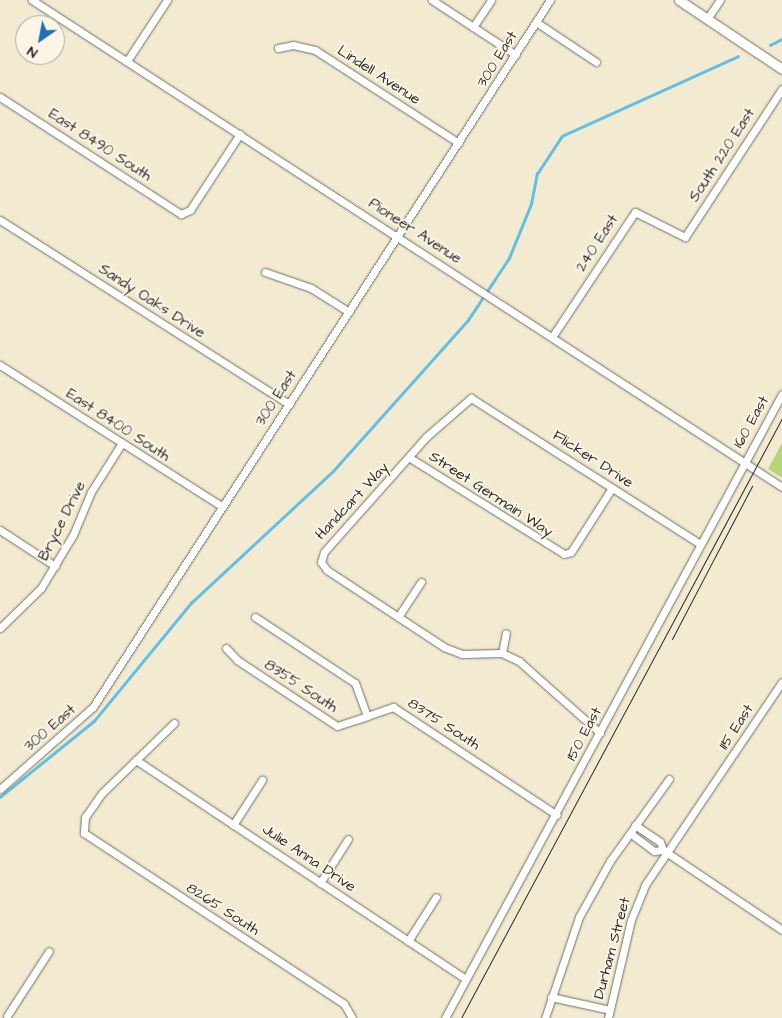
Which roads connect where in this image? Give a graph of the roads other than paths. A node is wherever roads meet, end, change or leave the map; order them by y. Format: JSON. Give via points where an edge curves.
{"nodes":[{"id":1,"x":32,"y":0,"type":"edge"},
{"id":2,"x":167,"y":0,"type":"edge"},
{"id":3,"x":432,"y":0,"type":"edge"},
{"id":4,"x":491,"y":0,"type":"edge"},
{"id":5,"x":550,"y":0,"type":"edge"},
{"id":6,"x":679,"y":0,"type":"edge"},
{"id":7,"x":720,"y":0,"type":"edge"},
{"id":8,"x":707,"y":19,"type":"junction"},
{"id":9,"x":536,"y":22,"type":"junction"},
{"id":10,"x":474,"y":27,"type":"junction"},
{"id":11,"x":278,"y":48,"type":"dead end"},
{"id":12,"x":516,"y":54,"type":"junction"},
{"id":13,"x":127,"y":61,"type":"junction"},
{"id":14,"x":596,"y":62,"type":"dead end"},
{"id":15,"x":782,"y":70,"type":"edge"},
{"id":16,"x":782,"y":89,"type":"edge"},
{"id":17,"x":0,"y":97,"type":"edge"},
{"id":18,"x":240,"y":134,"type":"junction"},
{"id":19,"x":459,"y":143,"type":"junction"},
{"id":20,"x":0,"y":220,"type":"edge"},
{"id":21,"x":399,"y":237,"type":"junction"},
{"id":22,"x":685,"y":237,"type":"joint"},
{"id":23,"x":265,"y":272,"type":"dead end"},
{"id":24,"x":349,"y":312,"type":"junction"},
{"id":25,"x":552,"y":338,"type":"junction"},
{"id":26,"x":0,"y":364,"type":"edge"},
{"id":27,"x":782,"y":394,"type":"edge"},
{"id":28,"x":471,"y":398,"type":"joint"},
{"id":29,"x":288,"y":404,"type":"junction"},
{"id":30,"x":122,"y":444,"type":"junction"},
{"id":31,"x":410,"y":458,"type":"junction"},
{"id":32,"x":745,"y":462,"type":"junction"},
{"id":33,"x":782,"y":486,"type":"edge"},
{"id":34,"x":612,"y":488,"type":"junction"},
{"id":35,"x":222,"y":507,"type":"junction"},
{"id":36,"x":0,"y":530,"type":"edge"},
{"id":37,"x":700,"y":544,"type":"junction"},
{"id":38,"x":55,"y":566,"type":"junction"},
{"id":39,"x":421,"y":582,"type":"dead end"},
{"id":40,"x":255,"y":616,"type":"dead end"},
{"id":41,"x":398,"y":617,"type":"junction"},
{"id":42,"x":0,"y":628,"type":"edge"},
{"id":43,"x":506,"y":633,"type":"dead end"},
{"id":44,"x":226,"y":648,"type":"dead end"},
{"id":45,"x":502,"y":652,"type":"junction"},
{"id":46,"x":782,"y":682,"type":"edge"},
{"id":47,"x":367,"y":716,"type":"junction"},
{"id":48,"x":174,"y":723,"type":"dead end"},
{"id":49,"x":600,"y":733,"type":"junction"},
{"id":50,"x":136,"y":760,"type":"junction"},
{"id":51,"x":669,"y":779,"type":"dead end"},
{"id":52,"x":262,"y":780,"type":"dead end"},
{"id":53,"x":713,"y":788,"type":"joint"},
{"id":54,"x":0,"y":789,"type":"edge"},
{"id":55,"x":557,"y":816,"type":"junction"},
{"id":56,"x":233,"y":825,"type":"junction"},
{"id":57,"x":636,"y":825,"type":"junction"},
{"id":58,"x":630,"y":834,"type":"junction"},
{"id":59,"x":348,"y":839,"type":"dead end"},
{"id":60,"x":664,"y":851,"type":"junction"},
{"id":61,"x":320,"y":882,"type":"junction"},
{"id":62,"x":436,"y":897,"type":"dead end"},
{"id":63,"x":782,"y":930,"type":"edge"},
{"id":64,"x":408,"y":941,"type":"junction"},
{"id":65,"x":49,"y":951,"type":"dead end"},
{"id":66,"x":466,"y":980,"type":"junction"},
{"id":67,"x":550,"y":997,"type":"junction"},
{"id":68,"x":610,"y":1010,"type":"junction"},
{"id":69,"x":0,"y":1011,"type":"edge"},
{"id":70,"x":352,"y":1014,"type":"edge"},
{"id":71,"x":9,"y":1017,"type":"edge"},
{"id":72,"x":445,"y":1018,"type":"edge"},
{"id":73,"x":545,"y":1018,"type":"edge"},
{"id":74,"x":608,"y":1018,"type":"edge"}],
"edges":[{"from":1,"to":13,"type":"street","name":"Pioneer Avenue"},
{"from":2,"to":13,"type":"street"},
{"from":3,"to":10,"type":"street"},
{"from":4,"to":10,"type":"street"},
{"from":5,"to":9,"type":"street","name":"300 East"},
{"from":6,"to":8,"type":"street"},
{"from":7,"to":8,"type":"street"},
{"from":8,"to":15,"type":"street"},
{"from":9,"to":12,"type":"street","name":"300 East"},
{"from":9,"to":14,"type":"street"},
{"from":10,"to":12,"type":"street"},
{"from":11,"to":19,"type":"street","name":"Lindell Avenue","via":[[299,45],[315,50]]},
{"from":12,"to":19,"type":"street","name":"300 East"},
{"from":13,"to":18,"type":"street","name":"Pioneer Avenue"},
{"from":16,"to":22,"type":"street","name":"South 220 East"},
{"from":17,"to":18,"type":"street","name":"East 8490 South","via":[[185,214]]},
{"from":18,"to":21,"type":"street","name":"Pioneer Avenue"},
{"from":19,"to":21,"type":"street","name":"300 East"},
{"from":20,"to":29,"type":"street","name":"Sandy Oaks Drive"},
{"from":21,"to":24,"type":"street","name":"300 East"},
{"from":21,"to":25,"type":"street","name":"Pioneer Avenue"},
{"from":22,"to":25,"type":"street","name":"240 East","via":[[635,212]]},
{"from":23,"to":24,"type":"street","via":[[312,288]]},
{"from":24,"to":29,"type":"street","name":"300 East"},
{"from":25,"to":32,"type":"street","name":"Pioneer Avenue"},
{"from":26,"to":30,"type":"street","name":"East 8400 South"},
{"from":27,"to":32,"type":"street","name":"160 East"},
{"from":28,"to":31,"type":"street","name":"Handcart Way","via":[[459,404]]},
{"from":28,"to":34,"type":"street","name":"Flicker Drive"},
{"from":29,"to":35,"type":"street","name":"300 East"},
{"from":30,"to":35,"type":"street","name":"East 8400 South"},
{"from":30,"to":38,"type":"street","name":"Bryce Drive","via":[[91,492]]},
{"from":31,"to":34,"type":"street","name":"Street Germain Way","via":[[564,554],[571,552]]},
{"from":31,"to":41,"type":"street","name":"Handcart Way","via":[[327,547],[321,562]]},
{"from":32,"to":33,"type":"street","name":"Pioneer Avenue"},
{"from":32,"to":37,"type":"street","name":"150 East"},
{"from":34,"to":37,"type":"street","name":"Flicker Drive"},
{"from":35,"to":54,"type":"street","name":"300 East","via":[[87,714]]},
{"from":36,"to":38,"type":"street"},
{"from":37,"to":49,"type":"street","name":"150 East"},
{"from":38,"to":42,"type":"street","name":"Bryce Drive","via":[[32,600]]},
{"from":39,"to":41,"type":"street"},
{"from":40,"to":47,"type":"street","via":[[355,683]]},
{"from":41,"to":45,"type":"street","name":"Handcart Way","via":[[453,652]]},
{"from":43,"to":45,"type":"street"},
{"from":44,"to":47,"type":"street","name":"8355 South","via":[[237,660],[337,726]]},
{"from":45,"to":49,"type":"street","via":[[569,701],[585,724]]},
{"from":46,"to":53,"type":"street","name":"115 East"},
{"from":47,"to":55,"type":"street","name":"8375 South","via":[[393,707]]},
{"from":48,"to":50,"type":"street"},
{"from":49,"to":55,"type":"street","name":"150 East"},
{"from":50,"to":56,"type":"street","name":"Julie Anna Drive"},
{"from":50,"to":70,"type":"street","name":"8265 South","via":[[96,799],[82,828],[91,840]]},
{"from":51,"to":57,"type":"street"},
{"from":52,"to":56,"type":"street"},
{"from":53,"to":60,"type":"street","name":"Durham Street"},
{"from":55,"to":66,"type":"street","name":"150 East"},
{"from":56,"to":61,"type":"street","name":"Julie Anna Drive"},
{"from":57,"to":58,"type":"street"},
{"from":57,"to":60,"type":"street","via":[[660,842]]},
{"from":58,"to":60,"type":"street","via":[[654,851]]},
{"from":58,"to":67,"type":"street","via":[[578,917]]},
{"from":59,"to":61,"type":"street"},
{"from":60,"to":63,"type":"street"},
{"from":60,"to":68,"type":"street","name":"Durham Street","via":[[637,902]]},
{"from":61,"to":64,"type":"street","name":"Julie Anna Drive"},
{"from":62,"to":64,"type":"street"},
{"from":64,"to":66,"type":"street","name":"Julie Anna Drive"},
{"from":65,"to":71,"type":"street"},
{"from":66,"to":72,"type":"street","name":"150 East"},
{"from":67,"to":68,"type":"street"},
{"from":67,"to":73,"type":"street"},
{"from":68,"to":74,"type":"street","name":"Durham Street"},
{"from":69,"to":71,"type":"street"}]}
